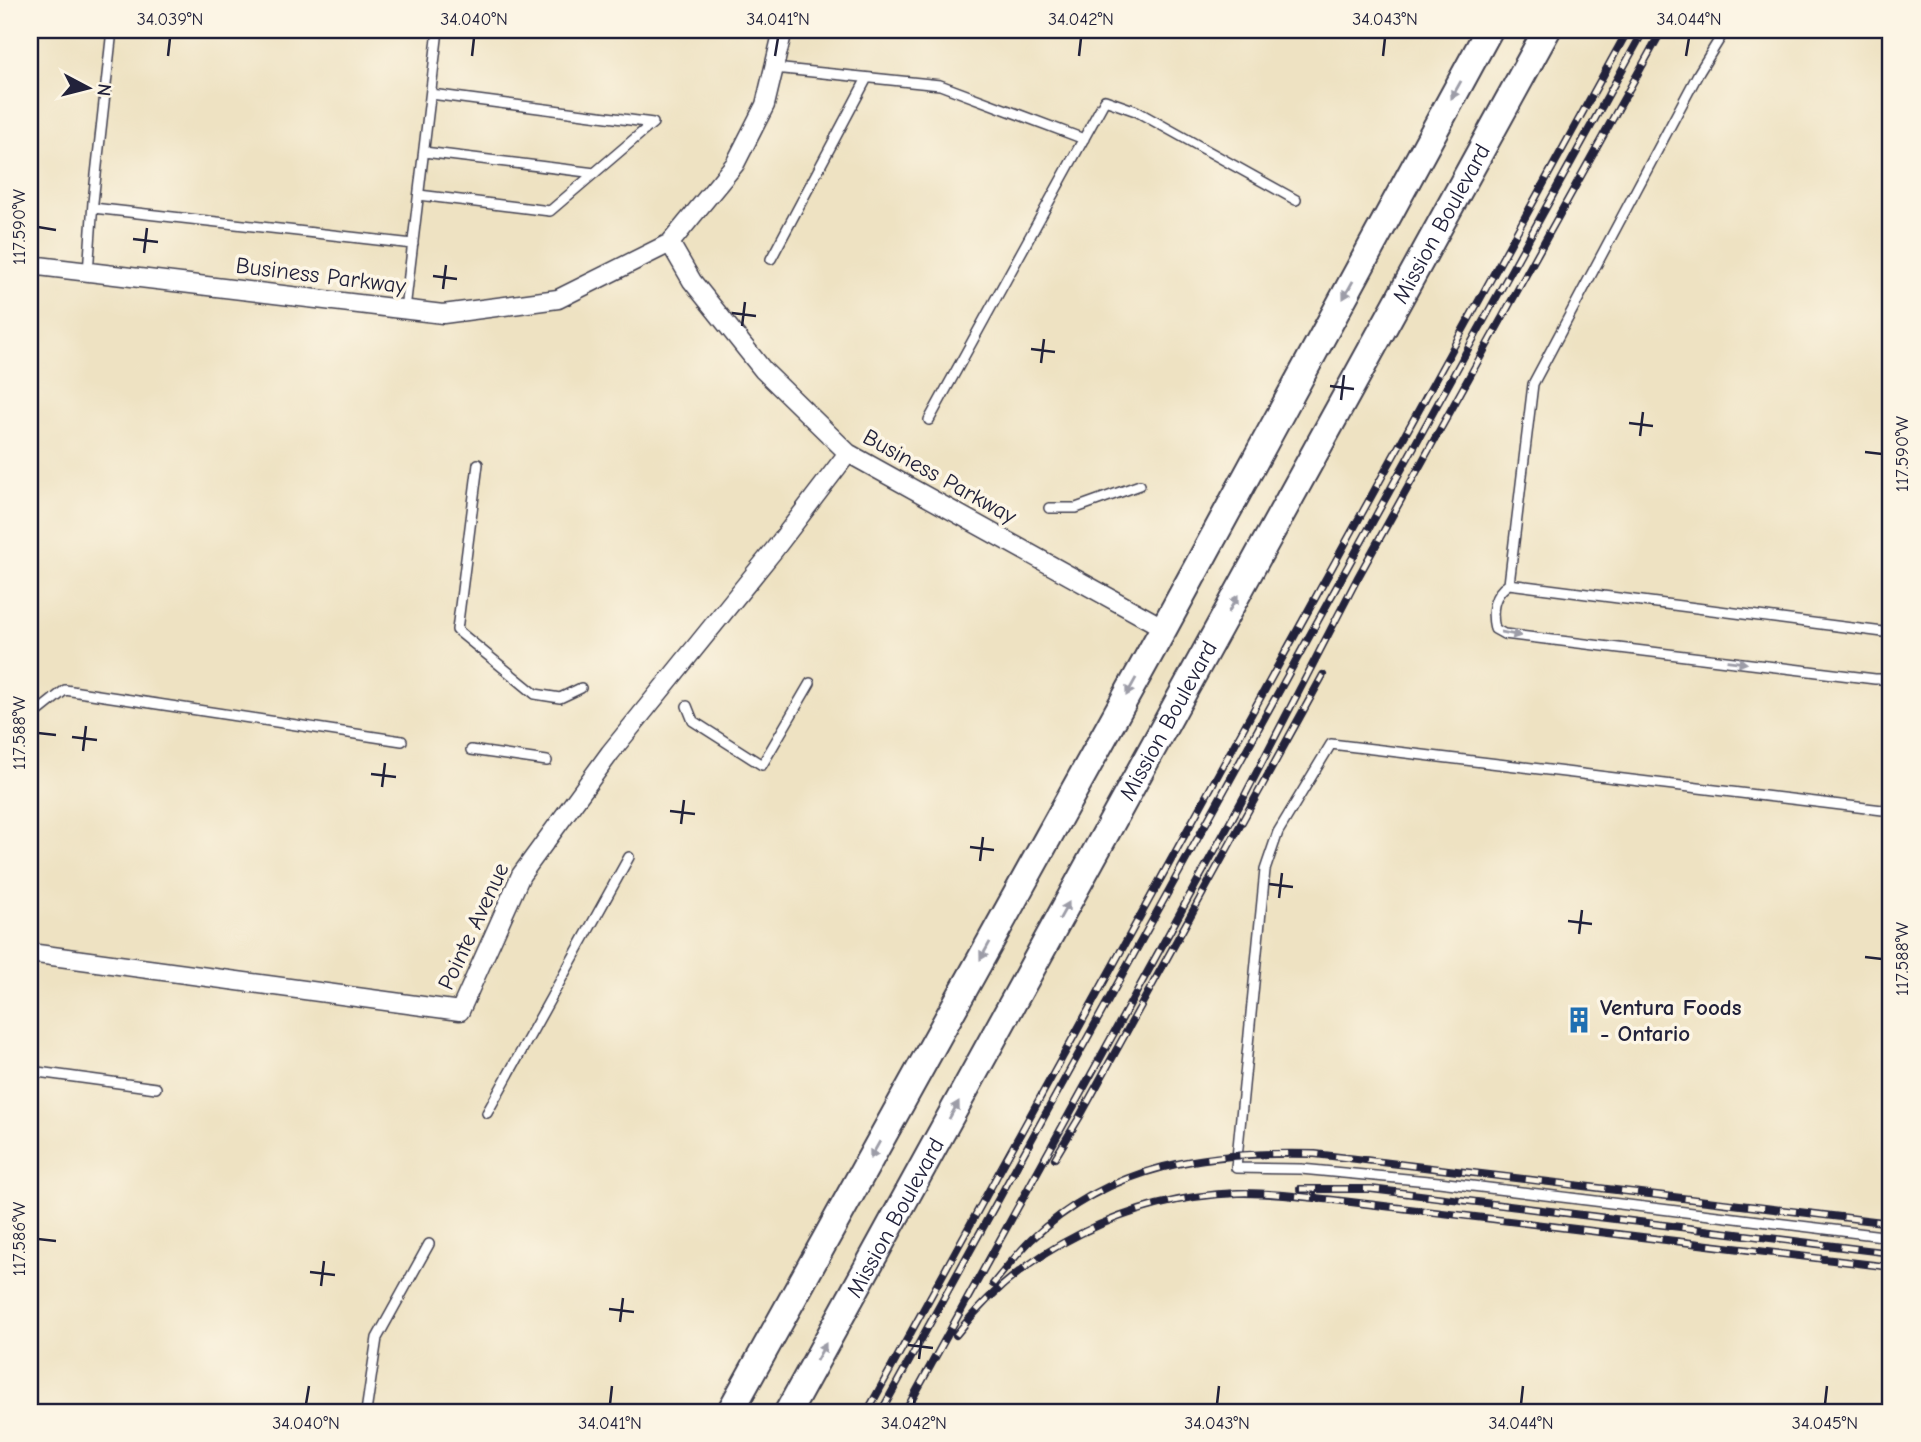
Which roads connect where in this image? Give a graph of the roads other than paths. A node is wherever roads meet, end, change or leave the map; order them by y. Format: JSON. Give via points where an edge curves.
{"nodes":[{"id":1,"x":112,"y":30,"type":"edge"},
{"id":2,"x":438,"y":30,"type":"edge"},
{"id":3,"x":783,"y":30,"type":"edge"},
{"id":4,"x":1489,"y":30,"type":"edge"},
{"id":5,"x":1547,"y":30,"type":"edge"},
{"id":6,"x":1725,"y":30,"type":"edge"},
{"id":7,"x":774,"y":68,"type":"junction"},
{"id":8,"x":867,"y":78,"type":"junction"},
{"id":9,"x":431,"y":94,"type":"junction"},
{"id":10,"x":1084,"y":139,"type":"junction"},
{"id":11,"x":424,"y":152,"type":"junction"},
{"id":12,"x":595,"y":173,"type":"junction"},
{"id":13,"x":419,"y":195,"type":"junction"},
{"id":14,"x":1296,"y":200,"type":"dead end"},
{"id":15,"x":93,"y":208,"type":"junction"},
{"id":16,"x":670,"y":243,"type":"junction"},
{"id":17,"x":413,"y":244,"type":"junction"},
{"id":18,"x":771,"y":259,"type":"dead end"},
{"id":19,"x":30,"y":265,"type":"edge"},
{"id":20,"x":89,"y":272,"type":"junction"},
{"id":21,"x":405,"y":310,"type":"junction"},
{"id":22,"x":929,"y":420,"type":"dead end"},
{"id":23,"x":848,"y":453,"type":"junction"},
{"id":24,"x":478,"y":464,"type":"dead end"},
{"id":25,"x":1140,"y":485,"type":"dead end"},
{"id":26,"x":1049,"y":508,"type":"dead end"},
{"id":27,"x":1508,"y":584,"type":"junction"},
{"id":28,"x":1164,"y":628,"type":"junction"},
{"id":29,"x":1891,"y":633,"type":"edge"},
{"id":30,"x":1891,"y":672,"type":"edge"},
{"id":31,"x":810,"y":683,"type":"dead end"},
{"id":32,"x":581,"y":688,"type":"dead end"},
{"id":33,"x":687,"y":706,"type":"dead end"},
{"id":34,"x":30,"y":718,"type":"edge"},
{"id":35,"x":402,"y":741,"type":"dead end"},
{"id":36,"x":471,"y":750,"type":"dead end"},
{"id":37,"x":547,"y":761,"type":"dead end"},
{"id":38,"x":1891,"y":811,"type":"edge"},
{"id":39,"x":629,"y":857,"type":"dead end"},
{"id":40,"x":30,"y":953,"type":"edge"},
{"id":41,"x":30,"y":1071,"type":"edge"},
{"id":42,"x":156,"y":1088,"type":"dead end"},
{"id":43,"x":486,"y":1113,"type":"dead end"},
{"id":44,"x":1891,"y":1237,"type":"edge"},
{"id":45,"x":429,"y":1244,"type":"dead end"},
{"id":46,"x":366,"y":1412,"type":"edge"},
{"id":47,"x":730,"y":1412,"type":"edge"},
{"id":48,"x":788,"y":1412,"type":"edge"}],
"edges":[{"from":1,"to":15,"type":"lane"},
{"from":2,"to":9,"type":"lane"},
{"from":3,"to":7,"type":"street"},
{"from":4,"to":28,"type":"main road","one_way":true},
{"from":48,"to":5,"type":"main road","name":"Mission Boulevard","one_way":true},
{"from":6,"to":27,"type":"lane","via":[[1533,384]]},
{"from":7,"to":8,"type":"lane"},
{"from":7,"to":16,"type":"street","via":[[765,105],[736,164]]},
{"from":8,"to":10,"type":"lane","via":[[940,85]]},
{"from":8,"to":18,"type":"lane"},
{"from":9,"to":11,"type":"lane"},
{"from":9,"to":12,"type":"lane","via":[[653,123]]},
{"from":10,"to":14,"type":"lane","via":[[1105,100],[1136,111]]},
{"from":10,"to":22,"type":"lane"},
{"from":11,"to":12,"type":"lane"},
{"from":11,"to":13,"type":"lane"},
{"from":12,"to":13,"type":"lane","via":[[550,211]]},
{"from":13,"to":17,"type":"lane"},
{"from":15,"to":17,"type":"lane"},
{"from":15,"to":20,"type":"lane"},
{"from":16,"to":21,"type":"street","name":"Business Parkway","via":[[558,299],[443,314]]},
{"from":16,"to":23,"type":"street","name":"Business Parkway","via":[[692,281],[763,370]]},
{"from":17,"to":21,"type":"lane"},
{"from":19,"to":20,"type":"street","name":"Business Parkway"},
{"from":20,"to":21,"type":"street","name":"Business Parkway"},
{"from":23,"to":28,"type":"street","name":"Business Parkway"},
{"from":23,"to":40,"type":"street","name":"Pointe Avenue","via":[[610,753],[521,875],[460,1011]]},
{"from":24,"to":32,"type":"lane","via":[[457,630],[535,694],[560,698]]},
{"from":25,"to":26,"type":"lane","via":[[1076,508]]},
{"from":27,"to":29,"type":"lane"},
{"from":27,"to":30,"type":"lane","one_way":true,"via":[[1499,590],[1493,619],[1495,629],[1504,634],[1875,679],[1884,679]]},
{"from":28,"to":47,"type":"main road","one_way":true},
{"from":31,"to":33,"type":"lane","via":[[762,765],[693,721]]},
{"from":34,"to":35,"type":"lane","via":[[65,690]]},
{"from":36,"to":37,"type":"lane"},
{"from":38,"to":44,"type":"lane","via":[[1331,744],[1278,832],[1265,870],[1236,1168],[1439,1182]]},
{"from":39,"to":43,"type":"lane"},
{"from":41,"to":42,"type":"lane"},
{"from":45,"to":46,"type":"lane","via":[[377,1338]]}]}
